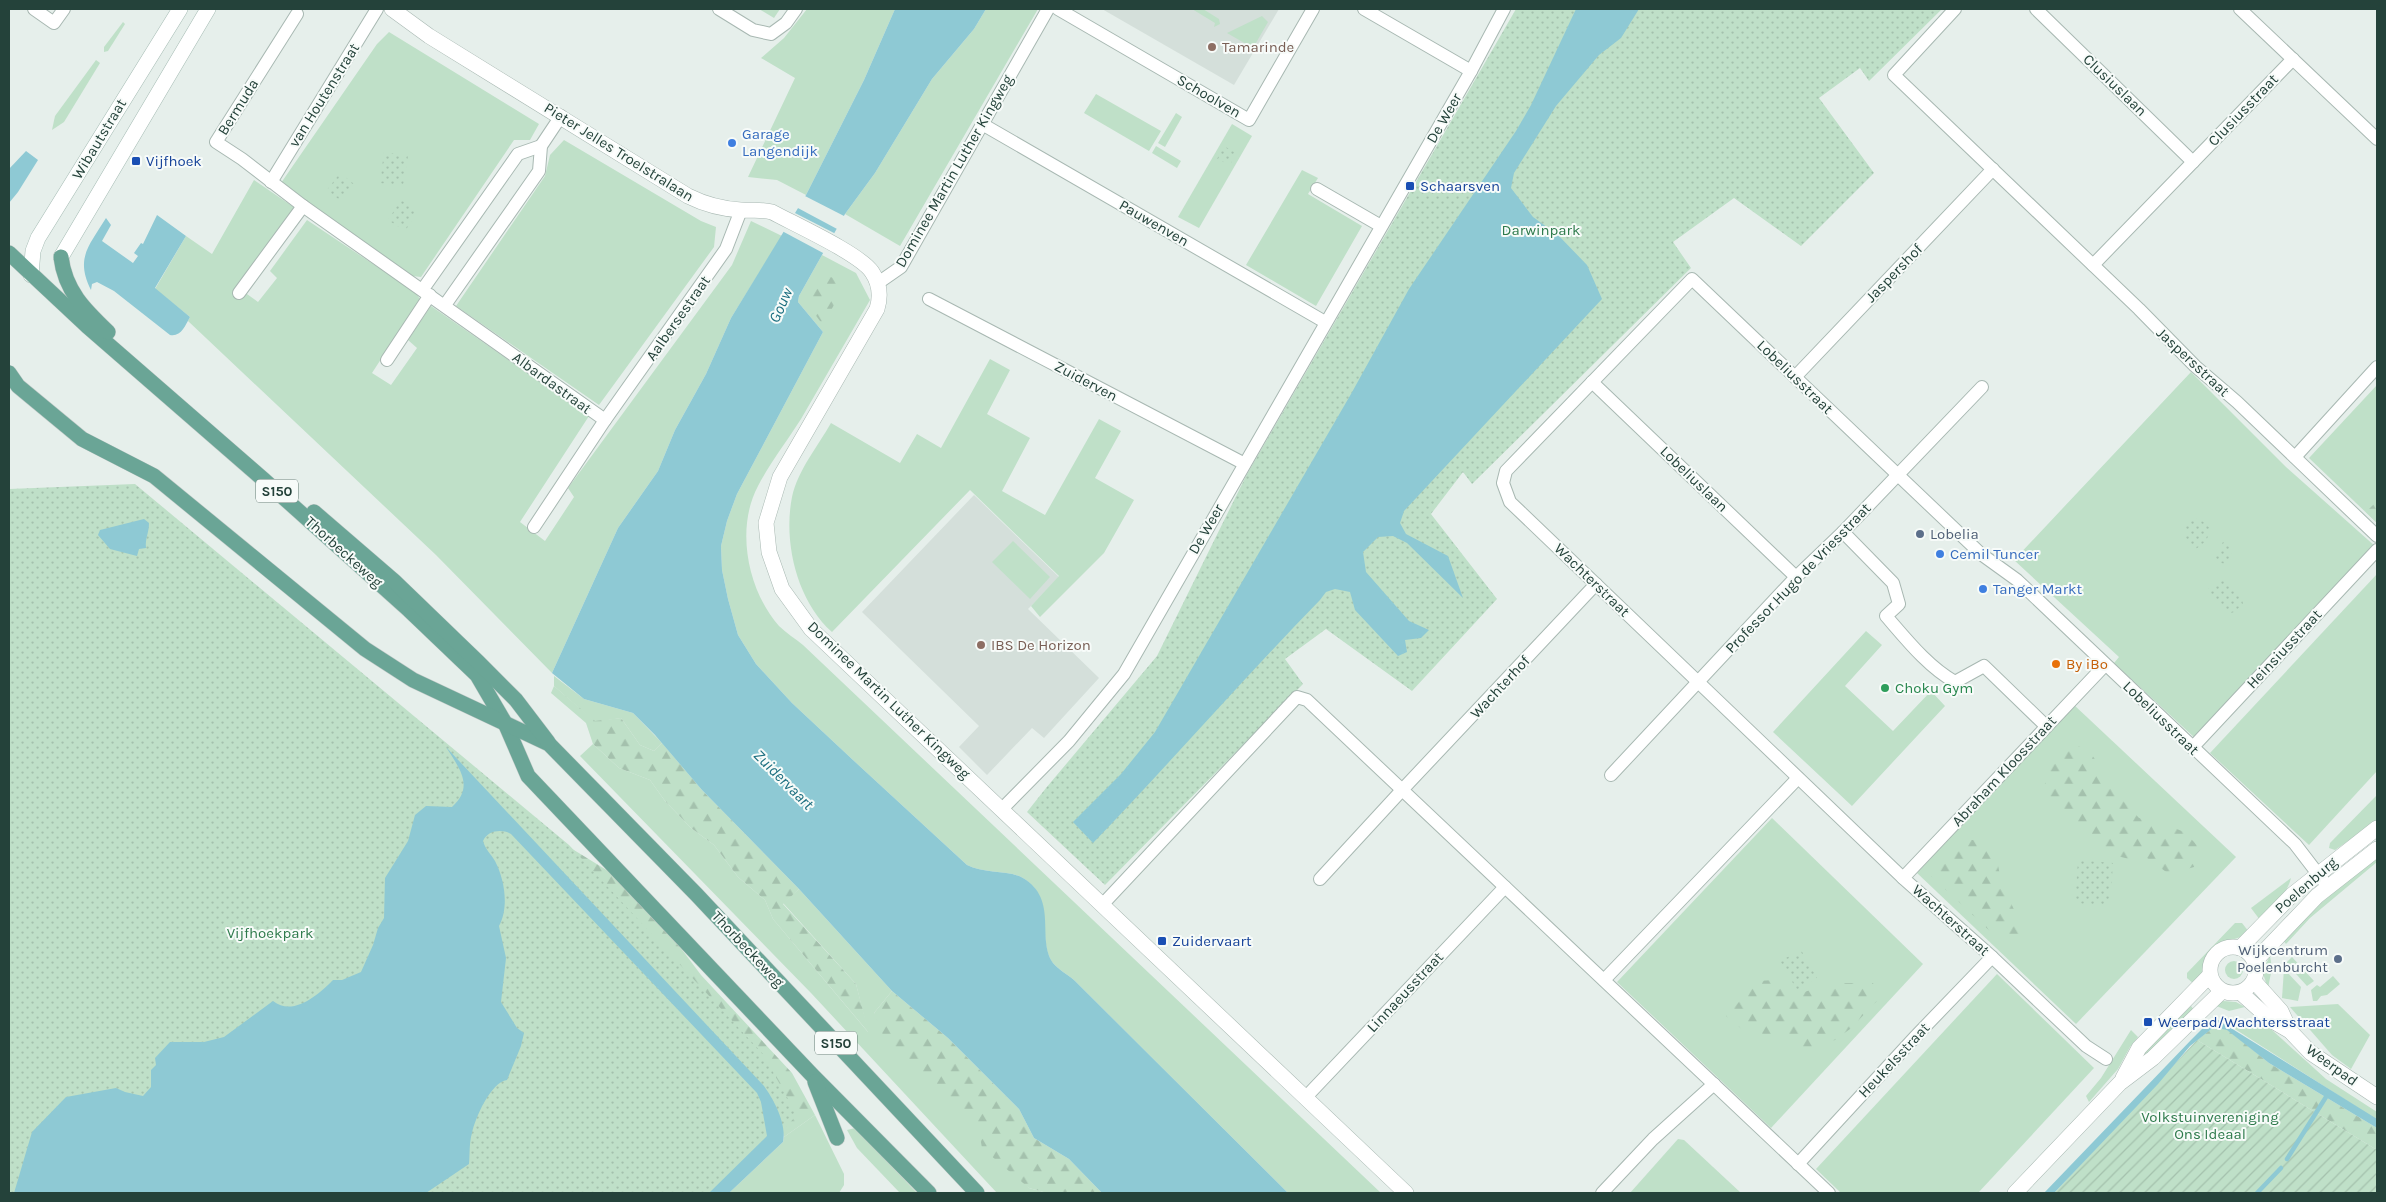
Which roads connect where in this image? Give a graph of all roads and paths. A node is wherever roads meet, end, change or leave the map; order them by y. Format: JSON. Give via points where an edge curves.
{"nodes":[{"id":1,"x":34,"y":9,"type":"edge"},
{"id":2,"x":64,"y":9,"type":"edge"},
{"id":3,"x":180,"y":9,"type":"edge"},
{"id":4,"x":208,"y":9,"type":"edge"},
{"id":5,"x":377,"y":9,"type":"edge"},
{"id":6,"x":392,"y":9,"type":"edge"},
{"id":7,"x":719,"y":9,"type":"edge"},
{"id":8,"x":796,"y":9,"type":"edge"},
{"id":9,"x":1048,"y":9,"type":"edge"},
{"id":10,"x":1058,"y":9,"type":"edge"},
{"id":11,"x":1313,"y":9,"type":"edge"},
{"id":12,"x":1364,"y":9,"type":"edge"},
{"id":13,"x":1504,"y":9,"type":"edge"},
{"id":14,"x":1956,"y":9,"type":"edge"},
{"id":15,"x":2036,"y":9,"type":"edge"},
{"id":16,"x":2240,"y":9,"type":"edge"},
{"id":17,"x":297,"y":14,"type":"dead end"},
{"id":18,"x":2293,"y":59,"type":"junction"},
{"id":19,"x":1471,"y":71,"type":"junction"},
{"id":20,"x":561,"y":116,"type":"junction"},
{"id":21,"x":982,"y":124,"type":"junction"},
{"id":22,"x":2377,"y":139,"type":"edge"},
{"id":23,"x":541,"y":146,"type":"junction"},
{"id":24,"x":2193,"y":162,"type":"junction"},
{"id":25,"x":1993,"y":170,"type":"junction"},
{"id":26,"x":271,"y":182,"type":"junction"},
{"id":27,"x":1318,"y":189,"type":"dead end"},
{"id":28,"x":303,"y":206,"type":"junction"},
{"id":29,"x":741,"y":210,"type":"junction"},
{"id":30,"x":1381,"y":226,"type":"junction"},
{"id":31,"x":9,"y":253,"type":"edge"},
{"id":32,"x":61,"y":258,"type":"joint"},
{"id":33,"x":2093,"y":265,"type":"junction"},
{"id":34,"x":31,"y":275,"type":"junction"},
{"id":35,"x":878,"y":283,"type":"junction"},
{"id":36,"x":426,"y":292,"type":"junction"},
{"id":37,"x":239,"y":293,"type":"dead end"},
{"id":38,"x":929,"y":299,"type":"dead end"},
{"id":39,"x":444,"y":305,"type":"junction"},
{"id":40,"x":1325,"y":322,"type":"junction"},
{"id":41,"x":387,"y":360,"type":"dead end"},
{"id":42,"x":2377,"y":367,"type":"edge"},
{"id":43,"x":9,"y":373,"type":"edge"},
{"id":44,"x":1795,"y":377,"type":"junction"},
{"id":45,"x":14,"y":382,"type":"edge"},
{"id":46,"x":1592,"y":382,"type":"junction"},
{"id":47,"x":1982,"y":387,"type":"dead end"},
{"id":48,"x":605,"y":420,"type":"junction"},
{"id":49,"x":2295,"y":457,"type":"junction"},
{"id":50,"x":1244,"y":463,"type":"junction"},
{"id":51,"x":1898,"y":475,"type":"junction"},
{"id":52,"x":534,"y":527,"type":"dead end"},
{"id":53,"x":1843,"y":532,"type":"junction"},
{"id":54,"x":2377,"y":536,"type":"edge"},
{"id":55,"x":2377,"y":550,"type":"edge"},
{"id":56,"x":1796,"y":577,"type":"junction"},
{"id":57,"x":1596,"y":584,"type":"junction"},
{"id":58,"x":2104,"y":665,"type":"junction"},
{"id":59,"x":1698,"y":681,"type":"junction"},
{"id":60,"x":505,"y":723,"type":"junction"},
{"id":61,"x":2046,"y":726,"type":"junction"},
{"id":62,"x":549,"y":744,"type":"junction"},
{"id":63,"x":2192,"y":748,"type":"junction"},
{"id":64,"x":1611,"y":776,"type":"dead end"},
{"id":65,"x":1798,"y":778,"type":"junction"},
{"id":66,"x":1402,"y":790,"type":"junction"},
{"id":67,"x":1002,"y":809,"type":"junction"},
{"id":68,"x":2377,"y":828,"type":"edge"},
{"id":69,"x":2377,"y":849,"type":"edge"},
{"id":70,"x":2317,"y":873,"type":"junction"},
{"id":71,"x":1903,"y":878,"type":"junction"},
{"id":72,"x":1320,"y":879,"type":"dead end"},
{"id":73,"x":1505,"y":887,"type":"junction"},
{"id":74,"x":2328,"y":887,"type":"junction"},
{"id":75,"x":1103,"y":904,"type":"junction"},
{"id":76,"x":2240,"y":948,"type":"junction"},
{"id":77,"x":1992,"y":957,"type":"junction"},
{"id":78,"x":2255,"y":961,"type":"junction"},
{"id":79,"x":2210,"y":975,"type":"junction"},
{"id":80,"x":1604,"y":980,"type":"junction"},
{"id":81,"x":2254,"y":981,"type":"junction"},
{"id":82,"x":2222,"y":991,"type":"junction"},
{"id":83,"x":2241,"y":993,"type":"junction"},
{"id":84,"x":2290,"y":1031,"type":"junction"},
{"id":85,"x":2106,"y":1059,"type":"dead end"},
{"id":86,"x":813,"y":1076,"type":"junction"},
{"id":87,"x":2120,"y":1083,"type":"junction"},
{"id":88,"x":1714,"y":1084,"type":"junction"},
{"id":89,"x":2377,"y":1097,"type":"edge"},
{"id":90,"x":1306,"y":1098,"type":"junction"},
{"id":91,"x":837,"y":1138,"type":"dead end"},
{"id":92,"x":1798,"y":1164,"type":"junction"},
{"id":93,"x":930,"y":1193,"type":"edge"},
{"id":94,"x":977,"y":1193,"type":"edge"},
{"id":95,"x":1406,"y":1193,"type":"edge"},
{"id":96,"x":1602,"y":1193,"type":"edge"},
{"id":97,"x":1830,"y":1193,"type":"edge"},
{"id":98,"x":2015,"y":1193,"type":"edge"}],
"edges":[{"from":1,"to":2,"type":"street","via":[[54,23]]},
{"from":3,"to":34,"type":"street","name":"Wibautstraat","via":[[38,238]]},
{"from":4,"to":32,"type":"street","name":"Wibautstraat"},
{"from":5,"to":26,"type":"street","name":"van Houtenstraat"},
{"from":6,"to":20,"type":"street","name":"Pieter Jelles Troelstralaan","via":[[429,36]]},
{"from":7,"to":8,"type":"street","via":[[753,30],[771,34],[786,23]]},
{"from":9,"to":21,"type":"street","name":"Dominee Martin Luther Kingweg"},
{"from":10,"to":11,"type":"street","name":"Schoolven","via":[[1249,120]]},
{"from":12,"to":19,"type":"street"},
{"from":13,"to":19,"type":"street","name":"De Weer"},
{"from":14,"to":25,"type":"street","name":"Jaspersstraat","via":[[1894,76]]},
{"from":15,"to":24,"type":"street","name":"Clusiuslaan"},
{"from":16,"to":18,"type":"street"},
{"from":17,"to":26,"type":"street","name":"Bermuda","via":[[216,142]]},
{"from":18,"to":22,"type":"street"},
{"from":18,"to":24,"type":"street","name":"Clusiusstraat"},
{"from":19,"to":30,"type":"street","name":"De Weer"},
{"from":20,"to":23,"type":"street"},
{"from":20,"to":29,"type":"street","name":"Pieter Jelles Troelstralaan","via":[[696,200]]},
{"from":21,"to":35,"type":"street","name":"Dominee Martin Luther Kingweg","via":[[901,267]]},
{"from":21,"to":40,"type":"street","name":"Pauwenven"},
{"from":23,"to":36,"type":"street","via":[[518,154]]},
{"from":23,"to":39,"type":"street","via":[[539,171]]},
{"from":24,"to":33,"type":"street"},
{"from":25,"to":33,"type":"street","name":"Jaspersstraat"},
{"from":25,"to":44,"type":"street","name":"Jaspershof"},
{"from":26,"to":28,"type":"street"},
{"from":27,"to":30,"type":"street"},
{"from":28,"to":36,"type":"street"},
{"from":28,"to":37,"type":"street"},
{"from":29,"to":35,"type":"street","name":"Pieter Jelles Troelstralaan","via":[[772,212],[866,264]]},
{"from":29,"to":48,"type":"street","name":"Aalbersestraat","via":[[726,249]]},
{"from":30,"to":40,"type":"street","name":"De Weer"},
{"from":31,"to":34,"type":"main road","number":"S150"},
{"from":32,"to":62,"type":"main road","number":"S150","via":[[69,287],[79,304],[116,340],[394,581],[516,700]]},
{"from":33,"to":49,"type":"street","name":"Jaspersstraat","via":[[2195,366]]},
{"from":34,"to":60,"type":"main road","name":"Thorbeckeweg","number":"S150","via":[[409,610],[477,675]]},
{"from":35,"to":67,"type":"street","name":"Dominee Martin Luther Kingweg","via":[[880,300],[877,309],[780,477],[766,523],[769,552],[782,588],[812,629]]},
{"from":36,"to":39,"type":"street"},
{"from":36,"to":41,"type":"street"},
{"from":38,"to":50,"type":"street","name":"Zuiderven"},
{"from":39,"to":48,"type":"street","name":"Albardastraat"},
{"from":40,"to":50,"type":"street","name":"De Weer"},
{"from":42,"to":49,"type":"street"},
{"from":43,"to":45,"type":"main road","number":"S150"},
{"from":44,"to":46,"type":"street","name":"Lobeliusstraat","via":[[1692,279]]},
{"from":44,"to":51,"type":"street","name":"Lobeliusstraat"},
{"from":45,"to":60,"type":"main road","name":"Thorbeckeweg","number":"S150","via":[[82,439],[154,476],[365,650],[413,680]]},
{"from":46,"to":56,"type":"street","name":"Lobeliuslaan"},
{"from":46,"to":57,"type":"street","name":"Wachterstraat","via":[[1506,471],[1503,483],[1510,502]]},
{"from":47,"to":51,"type":"street"},
{"from":48,"to":52,"type":"street","name":"Albardastraat"},
{"from":49,"to":54,"type":"street","name":"Jaspersstraat"},
{"from":50,"to":67,"type":"street","name":"De Weer","via":[[1124,674],[1069,741]]},
{"from":51,"to":53,"type":"street","name":"Professor Hugo de Vriesstraat"},
{"from":51,"to":58,"type":"street","name":"Lobeliusstraat","via":[[1981,554],[2017,580]]},
{"from":53,"to":56,"type":"street","name":"Professor Hugo de Vriesstraat"},
{"from":53,"to":61,"type":"street","via":[[1893,583],[1899,604],[1886,616],[1905,639],[1955,682],[1984,666]]},
{"from":55,"to":63,"type":"street","name":"Heinsiusstraat"},
{"from":56,"to":59,"type":"street","name":"Professor Hugo de Vriesstraat"},
{"from":57,"to":59,"type":"street","name":"Wachterstraat"},
{"from":57,"to":66,"type":"street","name":"Wachterhof"},
{"from":58,"to":61,"type":"street","name":"Abraham Kloosstraat"},
{"from":58,"to":63,"type":"street","name":"Lobeliusstraat"},
{"from":59,"to":64,"type":"street"},
{"from":59,"to":65,"type":"street","name":"Wachterstraat"},
{"from":60,"to":62,"type":"main road","name":"Thorbeckeweg","number":"S150"},
{"from":60,"to":86,"type":"main road","name":"Thorbeckeweg","number":"S150","via":[[528,776]]},
{"from":61,"to":71,"type":"street","name":"Abraham Kloosstraat"},
{"from":62,"to":94,"type":"main road","name":"Thorbeckeweg","number":"S150","via":[[696,894]]},
{"from":63,"to":70,"type":"street","name":"Lobeliusstraat","via":[[2295,844]]},
{"from":65,"to":71,"type":"street","name":"Wachterstraat"},
{"from":65,"to":80,"type":"street"},
{"from":66,"to":72,"type":"street"},
{"from":66,"to":73,"type":"street"},
{"from":66,"to":75,"type":"street","via":[[1307,700],[1297,697]]},
{"from":67,"to":75,"type":"street"},
{"from":68,"to":70,"type":"street","name":"Poelenburg"},
{"from":69,"to":74,"type":"street","name":"Poelenburg"},
{"from":70,"to":74,"type":"street","name":"Lobeliusstraat"},
{"from":70,"to":76,"type":"street","name":"Poelenburg"},
{"from":71,"to":77,"type":"street","name":"Wachterstraat"},
{"from":73,"to":80,"type":"street"},
{"from":73,"to":90,"type":"street","name":"Linnaeusstraat"},
{"from":74,"to":78,"type":"street","name":"Poelenburg"},
{"from":75,"to":90,"type":"street"},
{"from":76,"to":78,"type":"street"},
{"from":76,"to":79,"type":"street","via":[[2225,948],[2218,953],[2210,966]]},
{"from":77,"to":85,"type":"street","name":"Wachterstraat","via":[[2086,1046]]},
{"from":77,"to":92,"type":"street","name":"Heukelsstraat"},
{"from":78,"to":81,"type":"street"},
{"from":79,"to":82,"type":"street"},
{"from":79,"to":87,"type":"street","via":[[2139,1048]]},
{"from":80,"to":88,"type":"street"},
{"from":81,"to":83,"type":"street"},
{"from":81,"to":84,"type":"street","name":"Weerpad","via":[[2281,1011]]},
{"from":82,"to":83,"type":"street"},
{"from":82,"to":87,"type":"street","via":[[2153,1058]]},
{"from":83,"to":84,"type":"street","name":"Weerpad","via":[[2271,1020]]},
{"from":84,"to":89,"type":"street","name":"Weerpad","via":[[2311,1053]]},
{"from":86,"to":91,"type":"main road"},
{"from":86,"to":93,"type":"main road","name":"Thorbeckeweg","number":"S150"},
{"from":87,"to":98,"type":"street"},
{"from":88,"to":92,"type":"street"},
{"from":88,"to":96,"type":"street","via":[[1653,1138]]},
{"from":90,"to":95,"type":"street"},
{"from":92,"to":97,"type":"street"}]}
